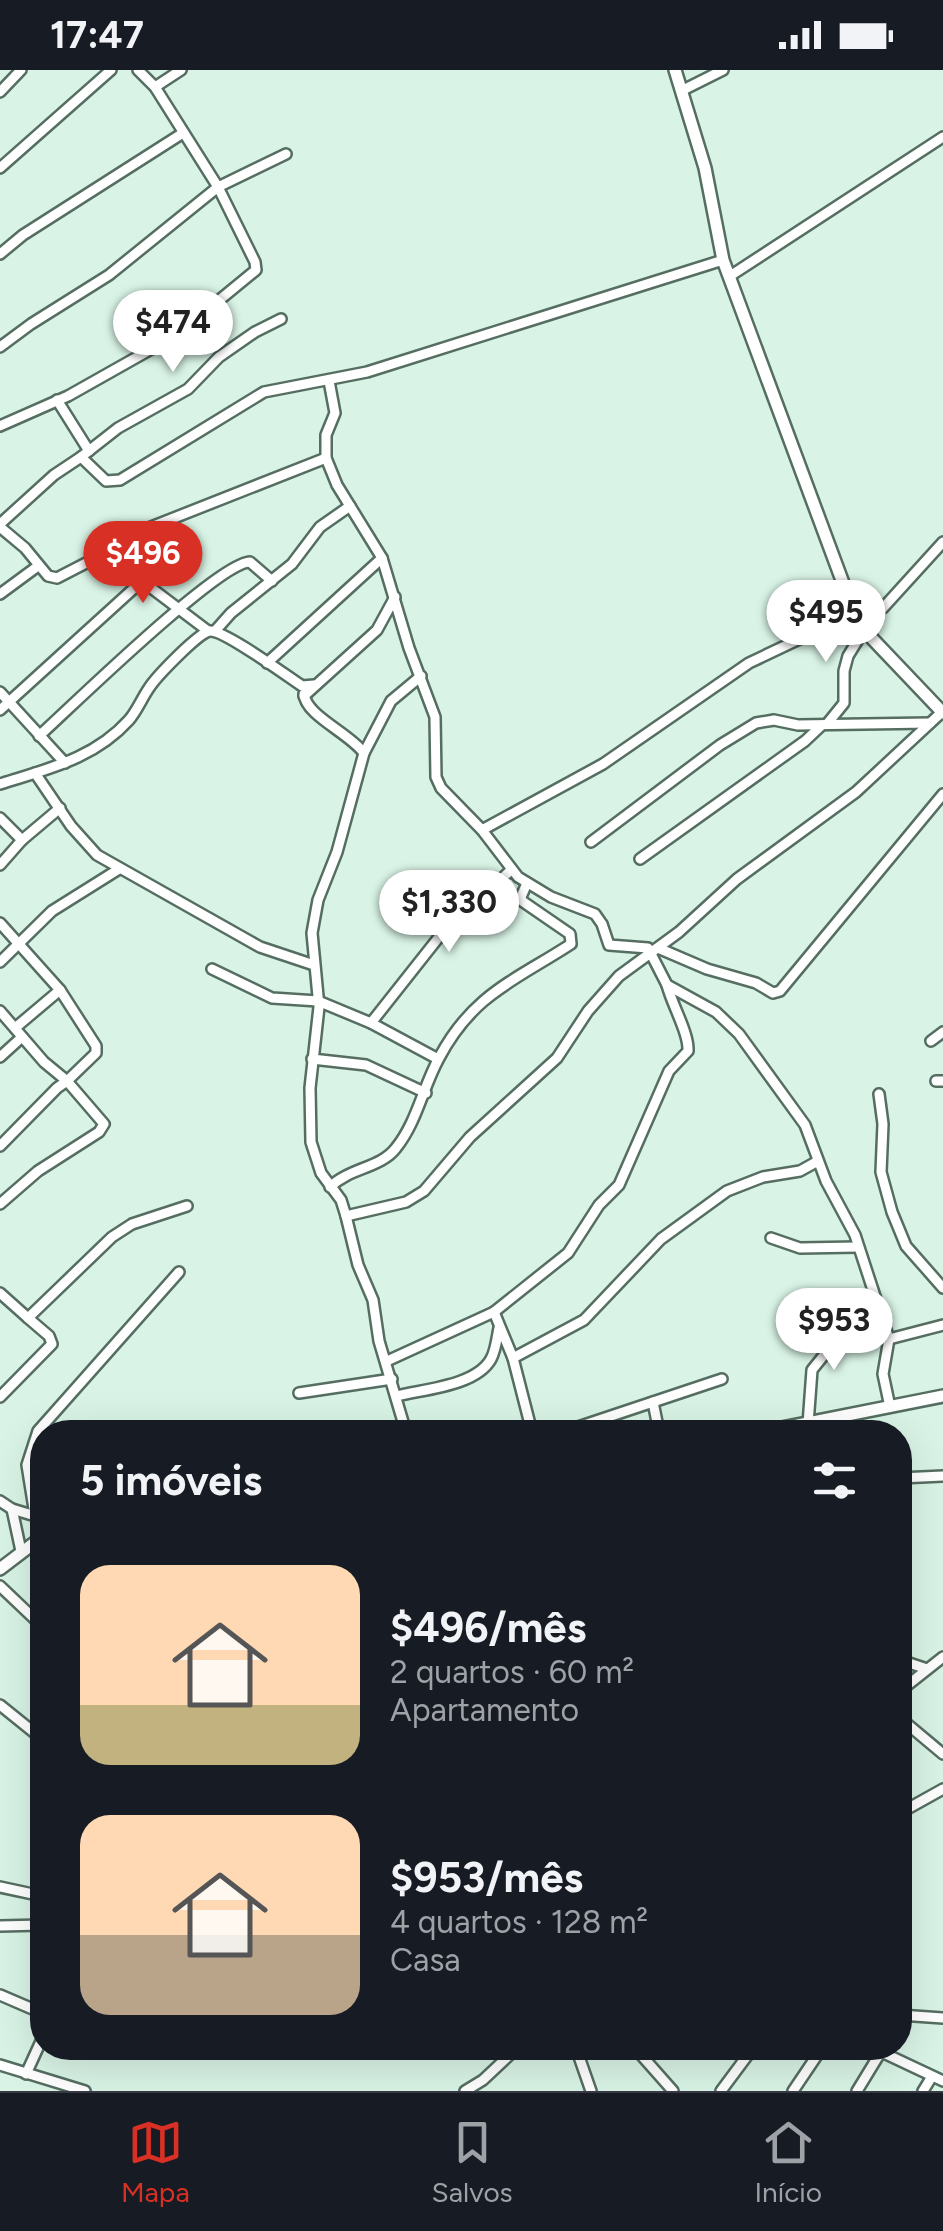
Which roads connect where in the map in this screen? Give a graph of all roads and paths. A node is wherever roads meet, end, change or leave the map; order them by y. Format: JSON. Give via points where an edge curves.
{"nodes":[{"id":1,"x":20,"y":70,"type":"edge"},
{"id":2,"x":111,"y":70,"type":"edge"},
{"id":3,"x":138,"y":70,"type":"edge"},
{"id":4,"x":181,"y":70,"type":"edge"},
{"id":5,"x":675,"y":70,"type":"edge"},
{"id":6,"x":723,"y":70,"type":"edge"},
{"id":7,"x":155,"y":87,"type":"junction"},
{"id":8,"x":682,"y":90,"type":"junction"},
{"id":9,"x":0,"y":92,"type":"edge"},
{"id":10,"x":183,"y":133,"type":"junction"},
{"id":11,"x":943,"y":138,"type":"edge"},
{"id":12,"x":286,"y":154,"type":"dead end"},
{"id":13,"x":0,"y":168,"type":"edge"},
{"id":14,"x":218,"y":187,"type":"junction"},
{"id":15,"x":0,"y":254,"type":"edge"},
{"id":16,"x":723,"y":260,"type":"junction"},
{"id":17,"x":730,"y":276,"type":"junction"},
{"id":18,"x":281,"y":319,"type":"dead end"},
{"id":19,"x":0,"y":348,"type":"edge"},
{"id":20,"x":329,"y":381,"type":"junction"},
{"id":21,"x":57,"y":400,"type":"junction"},
{"id":22,"x":0,"y":426,"type":"edge"},
{"id":23,"x":85,"y":454,"type":"junction"},
{"id":24,"x":326,"y":458,"type":"junction"},
{"id":25,"x":350,"y":506,"type":"junction"},
{"id":26,"x":0,"y":525,"type":"edge"},
{"id":27,"x":943,"y":542,"type":"edge"},
{"id":28,"x":111,"y":546,"type":"junction"},
{"id":29,"x":382,"y":558,"type":"junction"},
{"id":30,"x":38,"y":566,"type":"junction"},
{"id":31,"x":142,"y":582,"type":"junction"},
{"id":32,"x":272,"y":582,"type":"junction"},
{"id":33,"x":0,"y":594,"type":"edge"},
{"id":34,"x":395,"y":597,"type":"junction"},
{"id":35,"x":178,"y":609,"type":"junction"},
{"id":36,"x":856,"y":618,"type":"junction"},
{"id":37,"x":864,"y":630,"type":"junction"},
{"id":38,"x":212,"y":631,"type":"junction"},
{"id":39,"x":268,"y":663,"type":"junction"},
{"id":40,"x":421,"y":676,"type":"junction"},
{"id":41,"x":303,"y":691,"type":"junction"},
{"id":42,"x":0,"y":692,"type":"edge"},
{"id":43,"x":4,"y":707,"type":"edge"},
{"id":44,"x":942,"y":712,"type":"edge"},
{"id":45,"x":930,"y":723,"type":"junction"},
{"id":46,"x":825,"y":725,"type":"junction"},
{"id":47,"x":39,"y":736,"type":"junction"},
{"id":48,"x":364,"y":753,"type":"junction"},
{"id":49,"x":64,"y":763,"type":"junction"},
{"id":50,"x":35,"y":773,"type":"junction"},
{"id":51,"x":0,"y":784,"type":"edge"},
{"id":52,"x":943,"y":794,"type":"edge"},
{"id":53,"x":60,"y":808,"type":"junction"},
{"id":54,"x":0,"y":818,"type":"edge"},
{"id":55,"x":482,"y":830,"type":"junction"},
{"id":56,"x":22,"y":840,"type":"junction"},
{"id":57,"x":591,"y":842,"type":"dead end"},
{"id":58,"x":640,"y":859,"type":"dead end"},
{"id":59,"x":0,"y":865,"type":"edge"},
{"id":60,"x":119,"y":869,"type":"junction"},
{"id":61,"x":511,"y":870,"type":"junction"},
{"id":62,"x":527,"y":883,"type":"junction"},
{"id":63,"x":0,"y":923,"type":"edge"},
{"id":64,"x":20,"y":942,"type":"junction"},
{"id":65,"x":655,"y":950,"type":"junction"},
{"id":66,"x":0,"y":962,"type":"edge"},
{"id":67,"x":314,"y":966,"type":"junction"},
{"id":68,"x":212,"y":969,"type":"dead end"},
{"id":69,"x":666,"y":985,"type":"junction"},
{"id":70,"x":60,"y":990,"type":"junction"},
{"id":71,"x":318,"y":1002,"type":"junction"},
{"id":72,"x":0,"y":1011,"type":"edge"},
{"id":73,"x":371,"y":1023,"type":"junction"},
{"id":74,"x":943,"y":1032,"type":"edge"},
{"id":75,"x":19,"y":1033,"type":"junction"},
{"id":76,"x":931,"y":1041,"type":"dead end"},
{"id":77,"x":0,"y":1056,"type":"edge"},
{"id":78,"x":312,"y":1059,"type":"junction"},
{"id":79,"x":438,"y":1059,"type":"junction"},
{"id":80,"x":68,"y":1081,"type":"junction"},
{"id":81,"x":426,"y":1093,"type":"junction"},
{"id":82,"x":879,"y":1094,"type":"dead end"},
{"id":83,"x":0,"y":1146,"type":"edge"},
{"id":84,"x":818,"y":1161,"type":"junction"},
{"id":85,"x":330,"y":1187,"type":"junction"},
{"id":86,"x":0,"y":1204,"type":"edge"},
{"id":87,"x":187,"y":1206,"type":"dead end"},
{"id":88,"x":346,"y":1216,"type":"junction"},
{"id":89,"x":771,"y":1238,"type":"dead end"},
{"id":90,"x":858,"y":1246,"type":"junction"},
{"id":91,"x":180,"y":1272,"type":"dead end"},
{"id":92,"x":943,"y":1288,"type":"edge"},
{"id":93,"x":0,"y":1293,"type":"edge"},
{"id":94,"x":494,"y":1312,"type":"junction"},
{"id":95,"x":28,"y":1318,"type":"junction"},
{"id":96,"x":853,"y":1319,"type":"dead end"},
{"id":97,"x":943,"y":1325,"type":"edge"},
{"id":98,"x":499,"y":1328,"type":"junction"},
{"id":99,"x":889,"y":1339,"type":"junction"},
{"id":100,"x":513,"y":1358,"type":"junction"},
{"id":101,"x":386,"y":1361,"type":"junction"},
{"id":102,"x":722,"y":1378,"type":"dead end"},
{"id":103,"x":392,"y":1379,"type":"junction"},
{"id":104,"x":299,"y":1394,"type":"dead end"},
{"id":105,"x":397,"y":1396,"type":"junction"},
{"id":106,"x":943,"y":1396,"type":"edge"},
{"id":107,"x":0,"y":1397,"type":"edge"},
{"id":108,"x":653,"y":1402,"type":"junction"},
{"id":109,"x":890,"y":1407,"type":"junction"},
{"id":110,"x":49,"y":1420,"type":"edge"},
{"id":111,"x":403,"y":1420,"type":"edge"},
{"id":112,"x":529,"y":1420,"type":"edge"},
{"id":113,"x":599,"y":1420,"type":"edge"},
{"id":114,"x":657,"y":1420,"type":"edge"},
{"id":115,"x":808,"y":1420,"type":"edge"},
{"id":116,"x":827,"y":1420,"type":"edge"},
{"id":117,"x":943,"y":1476,"type":"edge"},
{"id":118,"x":912,"y":1477,"type":"edge"},
{"id":119,"x":0,"y":1501,"type":"edge"},
{"id":120,"x":12,"y":1509,"type":"junction"},
{"id":121,"x":30,"y":1514,"type":"edge"},
{"id":122,"x":30,"y":1546,"type":"edge"},
{"id":123,"x":21,"y":1551,"type":"junction"},
{"id":124,"x":0,"y":1569,"type":"edge"},
{"id":125,"x":0,"y":1586,"type":"edge"},
{"id":126,"x":30,"y":1615,"type":"edge"},
{"id":127,"x":943,"y":1657,"type":"edge"},
{"id":128,"x":912,"y":1664,"type":"edge"},
{"id":129,"x":927,"y":1669,"type":"junction"},
{"id":130,"x":912,"y":1682,"type":"edge"},
{"id":131,"x":0,"y":1705,"type":"edge"},
{"id":132,"x":912,"y":1728,"type":"edge"},
{"id":133,"x":30,"y":1729,"type":"edge"},
{"id":134,"x":943,"y":1754,"type":"edge"},
{"id":135,"x":943,"y":1789,"type":"edge"},
{"id":136,"x":912,"y":1806,"type":"edge"},
{"id":137,"x":0,"y":1888,"type":"edge"},
{"id":138,"x":30,"y":1894,"type":"edge"},
{"id":139,"x":30,"y":1925,"type":"edge"},
{"id":140,"x":0,"y":1926,"type":"edge"},
{"id":141,"x":0,"y":1995,"type":"edge"},
{"id":142,"x":30,"y":2008,"type":"edge"},
{"id":143,"x":912,"y":2016,"type":"edge"},
{"id":144,"x":943,"y":2018,"type":"edge"},
{"id":145,"x":35,"y":2060,"type":"edge"},
{"id":146,"x":504,"y":2060,"type":"edge"},
{"id":147,"x":580,"y":2060,"type":"edge"},
{"id":148,"x":644,"y":2060,"type":"edge"},
{"id":149,"x":743,"y":2060,"type":"edge"},
{"id":150,"x":814,"y":2060,"type":"edge"},
{"id":151,"x":873,"y":2060,"type":"edge"},
{"id":152,"x":899,"y":2060,"type":"edge"},
{"id":153,"x":0,"y":2065,"type":"edge"},
{"id":154,"x":30,"y":2076,"type":"junction"},
{"id":155,"x":931,"y":2078,"type":"junction"},
{"id":156,"x":943,"y":2081,"type":"edge"},
{"id":157,"x":661,"y":2087,"type":"edge"},
{"id":158,"x":33,"y":2091,"type":"edge"},
{"id":159,"x":85,"y":2091,"type":"edge"},
{"id":160,"x":466,"y":2091,"type":"edge"},
{"id":161,"x":591,"y":2091,"type":"edge"},
{"id":162,"x":673,"y":2091,"type":"edge"},
{"id":163,"x":721,"y":2091,"type":"edge"},
{"id":164,"x":792,"y":2091,"type":"edge"},
{"id":165,"x":857,"y":2091,"type":"edge"},
{"id":166,"x":923,"y":2091,"type":"edge"}],
"edges":[{"from":1,"to":9,"type":"street"},
{"from":2,"to":13,"type":"street"},
{"from":3,"to":7,"type":"street"},
{"from":4,"to":7,"type":"street"},
{"from":5,"to":8,"type":"street"},
{"from":6,"to":8,"type":"street"},
{"from":7,"to":10,"type":"street"},
{"from":8,"to":16,"type":"street"},
{"from":10,"to":14,"type":"street"},
{"from":10,"to":15,"type":"street"},
{"from":11,"to":17,"type":"street"},
{"from":12,"to":14,"type":"street"},
{"from":14,"to":19,"type":"street","via":[[108,275]]},
{"from":14,"to":21,"type":"street","via":[[256,270],[178,334]]},
{"from":16,"to":17,"type":"street"},
{"from":16,"to":20,"type":"street"},
{"from":17,"to":36,"type":"street"},
{"from":18,"to":23,"type":"street"},
{"from":20,"to":23,"type":"street","via":[[264,392],[120,480],[99,478]]},
{"from":20,"to":24,"type":"street","via":[[335,413]]},
{"from":21,"to":22,"type":"street"},
{"from":21,"to":23,"type":"street"},
{"from":23,"to":26,"type":"street"},
{"from":24,"to":25,"type":"street"},
{"from":24,"to":28,"type":"street"},
{"from":25,"to":29,"type":"street"},
{"from":25,"to":32,"type":"street","via":[[320,528]]},
{"from":26,"to":30,"type":"street"},
{"from":27,"to":36,"type":"street","via":[[883,608]]},
{"from":28,"to":30,"type":"street","via":[[57,578]]},
{"from":28,"to":31,"type":"street"},
{"from":29,"to":34,"type":"street"},
{"from":29,"to":39,"type":"street"},
{"from":30,"to":33,"type":"street"},
{"from":31,"to":35,"type":"street"},
{"from":31,"to":43,"type":"street"},
{"from":32,"to":35,"type":"street","via":[[241,562]]},
{"from":32,"to":38,"type":"street"},
{"from":34,"to":40,"type":"street"},
{"from":34,"to":41,"type":"street","via":[[377,630]]},
{"from":35,"to":38,"type":"street"},
{"from":35,"to":47,"type":"street"},
{"from":36,"to":37,"type":"street"},
{"from":36,"to":55,"type":"street","via":[[750,663],[602,764]]},
{"from":37,"to":44,"type":"street"},
{"from":37,"to":46,"type":"street","via":[[844,670],[844,704]]},
{"from":38,"to":39,"type":"street"},
{"from":38,"to":49,"type":"street","via":[[196,638],[154,681],[118,730]]},
{"from":39,"to":41,"type":"street"},
{"from":40,"to":48,"type":"street","via":[[391,701]]},
{"from":40,"to":55,"type":"street","via":[[437,726],[436,777]]},
{"from":41,"to":48,"type":"street","via":[[309,710]]},
{"from":42,"to":43,"type":"street"},
{"from":43,"to":47,"type":"street"},
{"from":44,"to":45,"type":"street"},
{"from":45,"to":46,"type":"street"},
{"from":45,"to":65,"type":"street","via":[[856,792]]},
{"from":46,"to":57,"type":"street","via":[[756,723]]},
{"from":46,"to":58,"type":"street"},
{"from":47,"to":49,"type":"street"},
{"from":48,"to":67,"type":"street","via":[[314,918]]},
{"from":49,"to":50,"type":"street"},
{"from":50,"to":51,"type":"street"},
{"from":50,"to":53,"type":"street"},
{"from":52,"to":65,"type":"street","via":[[780,991]]},
{"from":53,"to":56,"type":"street"},
{"from":53,"to":60,"type":"street","via":[[82,840]]},
{"from":54,"to":56,"type":"street"},
{"from":55,"to":61,"type":"street"},
{"from":56,"to":59,"type":"street"},
{"from":60,"to":64,"type":"street","via":[[64,902]]},
{"from":60,"to":67,"type":"street","via":[[260,947]]},
{"from":61,"to":62,"type":"street"},
{"from":61,"to":73,"type":"street","via":[[439,937]]},
{"from":62,"to":65,"type":"street","via":[[596,914],[609,945]]},
{"from":62,"to":79,"type":"street","via":[[522,901],[570,934],[571,944],[479,1002]]},
{"from":63,"to":64,"type":"street"},
{"from":64,"to":66,"type":"street"},
{"from":64,"to":70,"type":"street"},
{"from":65,"to":69,"type":"street"},
{"from":65,"to":88,"type":"street","via":[[619,976],[542,1074],[470,1136],[424,1191]]},
{"from":67,"to":71,"type":"street"},
{"from":68,"to":71,"type":"street","via":[[272,998]]},
{"from":69,"to":84,"type":"street","via":[[716,1012],[739,1034],[798,1113]]},
{"from":69,"to":94,"type":"street","via":[[688,1052],[669,1071],[624,1176],[574,1246]]},
{"from":70,"to":75,"type":"street"},
{"from":70,"to":80,"type":"street","via":[[96,1046]]},
{"from":71,"to":73,"type":"street"},
{"from":71,"to":78,"type":"street"},
{"from":72,"to":75,"type":"street"},
{"from":73,"to":79,"type":"street"},
{"from":74,"to":76,"type":"street"},
{"from":75,"to":77,"type":"street"},
{"from":75,"to":80,"type":"street"},
{"from":78,"to":81,"type":"street","via":[[366,1066]]},
{"from":78,"to":85,"type":"street","via":[[311,1142]]},
{"from":79,"to":81,"type":"street"},
{"from":80,"to":83,"type":"street"},
{"from":80,"to":86,"type":"street","via":[[104,1127]]},
{"from":81,"to":85,"type":"street","via":[[397,1148]]},
{"from":82,"to":92,"type":"street","via":[[881,1172],[892,1212],[917,1262]]},
{"from":84,"to":90,"type":"street"},
{"from":84,"to":100,"type":"street","via":[[728,1191],[661,1239],[584,1320]]},
{"from":85,"to":88,"type":"street"},
{"from":87,"to":95,"type":"street","via":[[112,1236]]},
{"from":88,"to":101,"type":"street"},
{"from":89,"to":90,"type":"street","via":[[800,1248]]},
{"from":90,"to":99,"type":"street"},
{"from":91,"to":110,"type":"street"},
{"from":93,"to":95,"type":"street"},
{"from":94,"to":98,"type":"street"},
{"from":94,"to":101,"type":"street"},
{"from":95,"to":107,"type":"street","via":[[52,1344]]},
{"from":96,"to":115,"type":"street","via":[[812,1370]]},
{"from":97,"to":99,"type":"street"},
{"from":98,"to":100,"type":"street"},
{"from":98,"to":105,"type":"street","via":[[492,1357],[472,1375]]},
{"from":99,"to":109,"type":"street","via":[[884,1374]]},
{"from":100,"to":112,"type":"street"},
{"from":101,"to":103,"type":"street"},
{"from":102,"to":108,"type":"street"},
{"from":103,"to":104,"type":"street"},
{"from":103,"to":105,"type":"street"},
{"from":105,"to":111,"type":"street"},
{"from":106,"to":109,"type":"street"},
{"from":108,"to":113,"type":"street"},
{"from":108,"to":114,"type":"street"},
{"from":109,"to":116,"type":"street"},
{"from":117,"to":118,"type":"street"},
{"from":119,"to":120,"type":"street"},
{"from":120,"to":121,"type":"street"},
{"from":120,"to":123,"type":"street"},
{"from":122,"to":123,"type":"street"},
{"from":123,"to":124,"type":"street"},
{"from":125,"to":126,"type":"street"},
{"from":127,"to":129,"type":"street"},
{"from":128,"to":129,"type":"street"},
{"from":129,"to":130,"type":"street"},
{"from":131,"to":133,"type":"street"},
{"from":132,"to":134,"type":"street"},
{"from":135,"to":136,"type":"street"},
{"from":137,"to":138,"type":"street"},
{"from":139,"to":140,"type":"street"},
{"from":141,"to":142,"type":"street"},
{"from":143,"to":144,"type":"street"},
{"from":145,"to":154,"type":"street"},
{"from":146,"to":160,"type":"street"},
{"from":147,"to":161,"type":"street"},
{"from":148,"to":157,"type":"street"},
{"from":149,"to":163,"type":"street"},
{"from":150,"to":164,"type":"street"},
{"from":151,"to":165,"type":"street"},
{"from":152,"to":155,"type":"street"},
{"from":153,"to":154,"type":"street"},
{"from":154,"to":158,"type":"street"},
{"from":154,"to":159,"type":"street"},
{"from":155,"to":156,"type":"street"},
{"from":155,"to":166,"type":"street"},
{"from":157,"to":162,"type":"street"}]}
